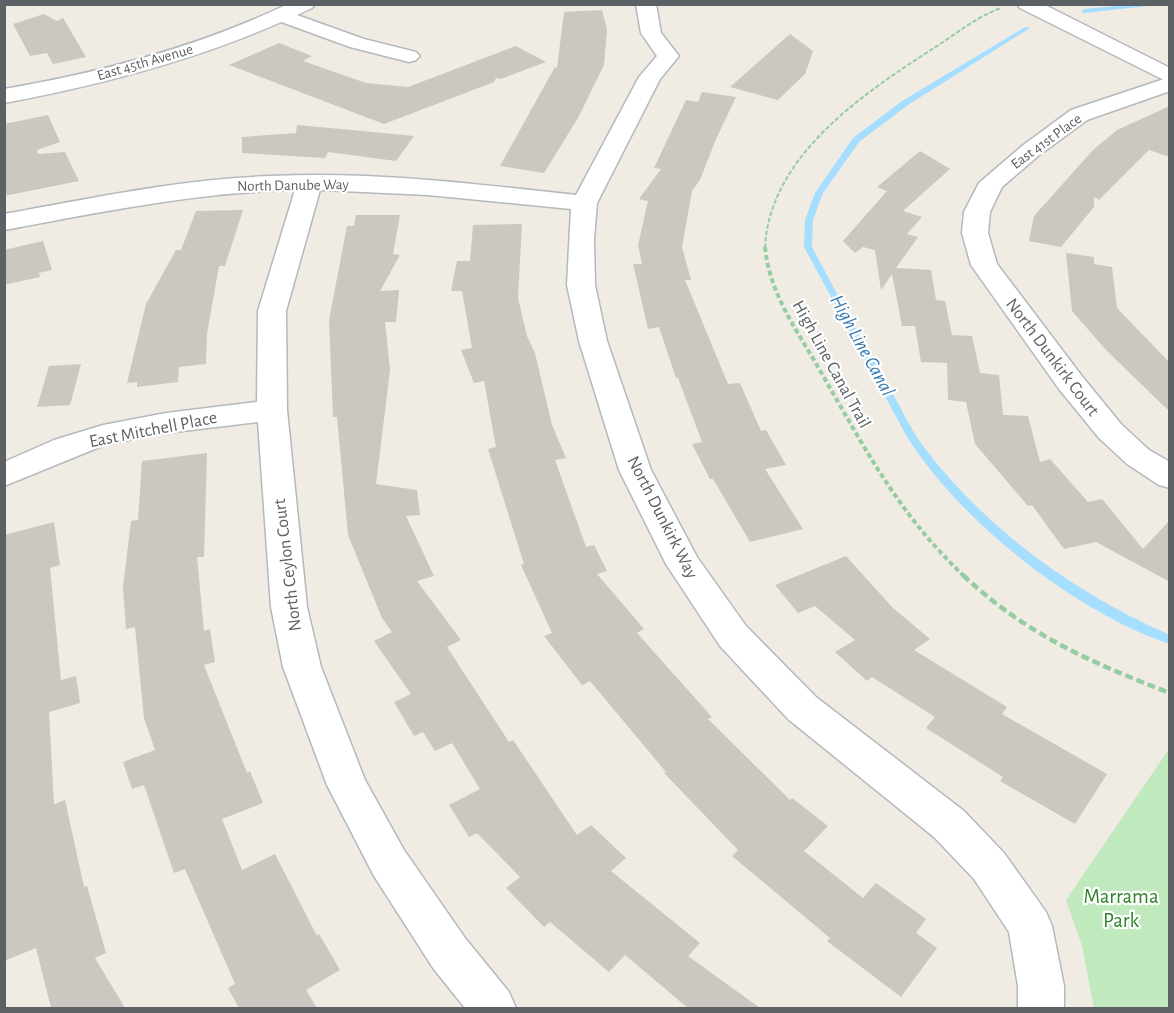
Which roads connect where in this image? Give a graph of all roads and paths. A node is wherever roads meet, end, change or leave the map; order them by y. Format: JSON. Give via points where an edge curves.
{"nodes":[{"id":1,"x":305,"y":4,"type":"edge"},
{"id":2,"x":646,"y":4,"type":"edge"},
{"id":3,"x":1028,"y":5,"type":"edge"},
{"id":4,"x":1006,"y":6,"type":"dead end"},
{"id":5,"x":282,"y":16,"type":"junction"},
{"id":6,"x":409,"y":56,"type":"dead end"},
{"id":7,"x":1170,"y":77,"type":"edge"},
{"id":8,"x":1170,"y":83,"type":"edge"},
{"id":9,"x":4,"y":96,"type":"edge"},
{"id":10,"x":310,"y":182,"type":"junction"},
{"id":11,"x":584,"y":203,"type":"junction"},
{"id":12,"x":977,"y":212,"type":"joint"},
{"id":13,"x":4,"y":222,"type":"edge"},
{"id":14,"x":272,"y":410,"type":"junction"},
{"id":15,"x":4,"y":475,"type":"edge"},
{"id":16,"x":1170,"y":477,"type":"edge"},
{"id":17,"x":1170,"y":693,"type":"edge"},
{"id":18,"x":493,"y":1008,"type":"edge"},
{"id":19,"x":1041,"y":1008,"type":"edge"}],
"edges":[{"from":1,"to":5,"type":"street","name":"East 45th Avenue"},
{"from":2,"to":11,"type":"street","name":"North Dunkirk Way","via":[[651,33],[668,56],[650,76]]},
{"from":3,"to":7,"type":"street"},
{"from":4,"to":17,"type":"path","name":"High Line Canal Trail","via":[[983,13],[899,71],[818,139],[776,197],[765,247],[769,274],[874,466],[919,528],[963,576],[1012,618],[1065,648]]},
{"from":5,"to":6,"type":"street","via":[[357,43]]},
{"from":5,"to":9,"type":"street","name":"East 45th Avenue","via":[[134,68]]},
{"from":8,"to":12,"type":"street","name":"East 41st Place","via":[[1079,115],[991,183]]},
{"from":10,"to":11,"type":"street","name":"North Danube Way"},
{"from":10,"to":13,"type":"street","name":"North Danube Way","via":[[177,191]]},
{"from":10,"to":14,"type":"street","name":"North Ceylon Court","via":[[272,311]]},
{"from":11,"to":19,"type":"street","name":"North Dunkirk Way","via":[[581,285],[593,341],[635,470],[683,564],[733,636],[802,708],[949,824],[989,866],[1030,926]]},
{"from":12,"to":16,"type":"street","name":"North Dunkirk Court","via":[[975,232],[990,274],[1110,431],[1138,457]]},
{"from":14,"to":15,"type":"street","name":"East Mitchell Place","via":[[162,423],[102,435]]},
{"from":14,"to":18,"type":"street","name":"North Ceylon Court","via":[[288,607],[302,667],[347,785],[389,863],[449,953]]}]}
